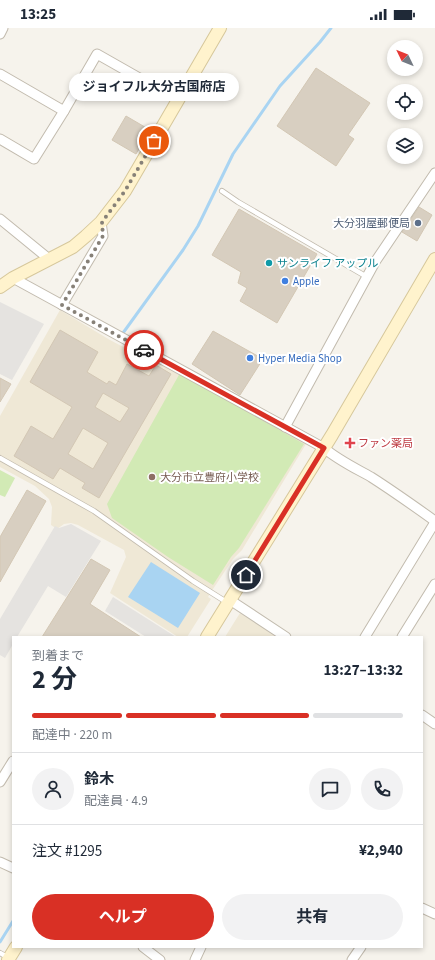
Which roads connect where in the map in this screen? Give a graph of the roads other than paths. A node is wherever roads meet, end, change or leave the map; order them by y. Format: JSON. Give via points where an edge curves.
{"nodes":[{"id":1,"x":3,"y":28,"type":"edge"},
{"id":2,"x":220,"y":28,"type":"edge"},
{"id":3,"x":0,"y":34,"type":"edge"},
{"id":4,"x":0,"y":74,"type":"edge"},
{"id":5,"x":178,"y":100,"type":"junction"},
{"id":6,"x":64,"y":111,"type":"junction"},
{"id":7,"x":0,"y":139,"type":"edge"},
{"id":8,"x":435,"y":173,"type":"edge"},
{"id":9,"x":222,"y":191,"type":"dead end"},
{"id":10,"x":0,"y":219,"type":"edge"},
{"id":11,"x":102,"y":222,"type":"junction"},
{"id":12,"x":49,"y":259,"type":"junction"},
{"id":13,"x":435,"y":259,"type":"edge"},
{"id":14,"x":367,"y":277,"type":"junction"},
{"id":15,"x":13,"y":278,"type":"junction"},
{"id":16,"x":0,"y":286,"type":"edge"},
{"id":17,"x":62,"y":305,"type":"junction"},
{"id":18,"x":285,"y":427,"type":"junction"},
{"id":19,"x":324,"y":448,"type":"junction"},
{"id":20,"x":0,"y":458,"type":"edge"},
{"id":21,"x":435,"y":522,"type":"edge"},
{"id":22,"x":435,"y":584,"type":"edge"},
{"id":23,"x":229,"y":602,"type":"junction"},
{"id":24,"x":208,"y":636,"type":"edge"},
{"id":25,"x":284,"y":636,"type":"edge"},
{"id":26,"x":366,"y":636,"type":"edge"},
{"id":27,"x":403,"y":636,"type":"edge"},
{"id":28,"x":423,"y":716,"type":"edge"},
{"id":29,"x":435,"y":724,"type":"edge"},
{"id":30,"x":12,"y":763,"type":"edge"},
{"id":31,"x":0,"y":782,"type":"edge"},
{"id":32,"x":0,"y":862,"type":"edge"},
{"id":33,"x":12,"y":868,"type":"edge"},
{"id":34,"x":423,"y":908,"type":"edge"},
{"id":35,"x":435,"y":914,"type":"edge"},
{"id":36,"x":15,"y":948,"type":"edge"},
{"id":37,"x":144,"y":948,"type":"edge"},
{"id":38,"x":201,"y":948,"type":"edge"},
{"id":39,"x":360,"y":948,"type":"edge"},
{"id":40,"x":6,"y":957,"type":"edge"},
{"id":41,"x":160,"y":960,"type":"edge"},
{"id":42,"x":195,"y":960,"type":"edge"},
{"id":43,"x":352,"y":960,"type":"edge"}],
"edges":[{"from":1,"to":3,"type":"street"},
{"from":2,"to":5,"type":"street"},
{"from":4,"to":6,"type":"street"},
{"from":5,"to":6,"type":"street","via":[[97,54]]},
{"from":5,"to":11,"type":"street","via":[[125,191]]},
{"from":6,"to":7,"type":"street","via":[[34,159]]},
{"from":8,"to":14,"type":"street"},
{"from":9,"to":14,"type":"lane"},
{"from":10,"to":12,"type":"street"},
{"from":11,"to":12,"type":"street","via":[[73,247]]},
{"from":11,"to":17,"type":"street","via":[[103,236]]},
{"from":12,"to":15,"type":"street"},
{"from":13,"to":19,"type":"street"},
{"from":14,"to":18,"type":"street"},
{"from":15,"to":16,"type":"street"},
{"from":15,"to":17,"type":"street"},
{"from":17,"to":18,"type":"street"},
{"from":18,"to":19,"type":"street"},
{"from":19,"to":21,"type":"street"},
{"from":19,"to":23,"type":"street"},
{"from":20,"to":23,"type":"lane","via":[[94,511],[193,581]]},
{"from":21,"to":26,"type":"street"},
{"from":22,"to":27,"type":"street"},
{"from":23,"to":24,"type":"street"},
{"from":23,"to":25,"type":"street"},
{"from":28,"to":29,"type":"street"},
{"from":30,"to":31,"type":"street"},
{"from":32,"to":33,"type":"street"},
{"from":34,"to":35,"type":"street"},
{"from":36,"to":40,"type":"street"},
{"from":37,"to":41,"type":"street"},
{"from":38,"to":42,"type":"street"},
{"from":39,"to":43,"type":"street"}]}
